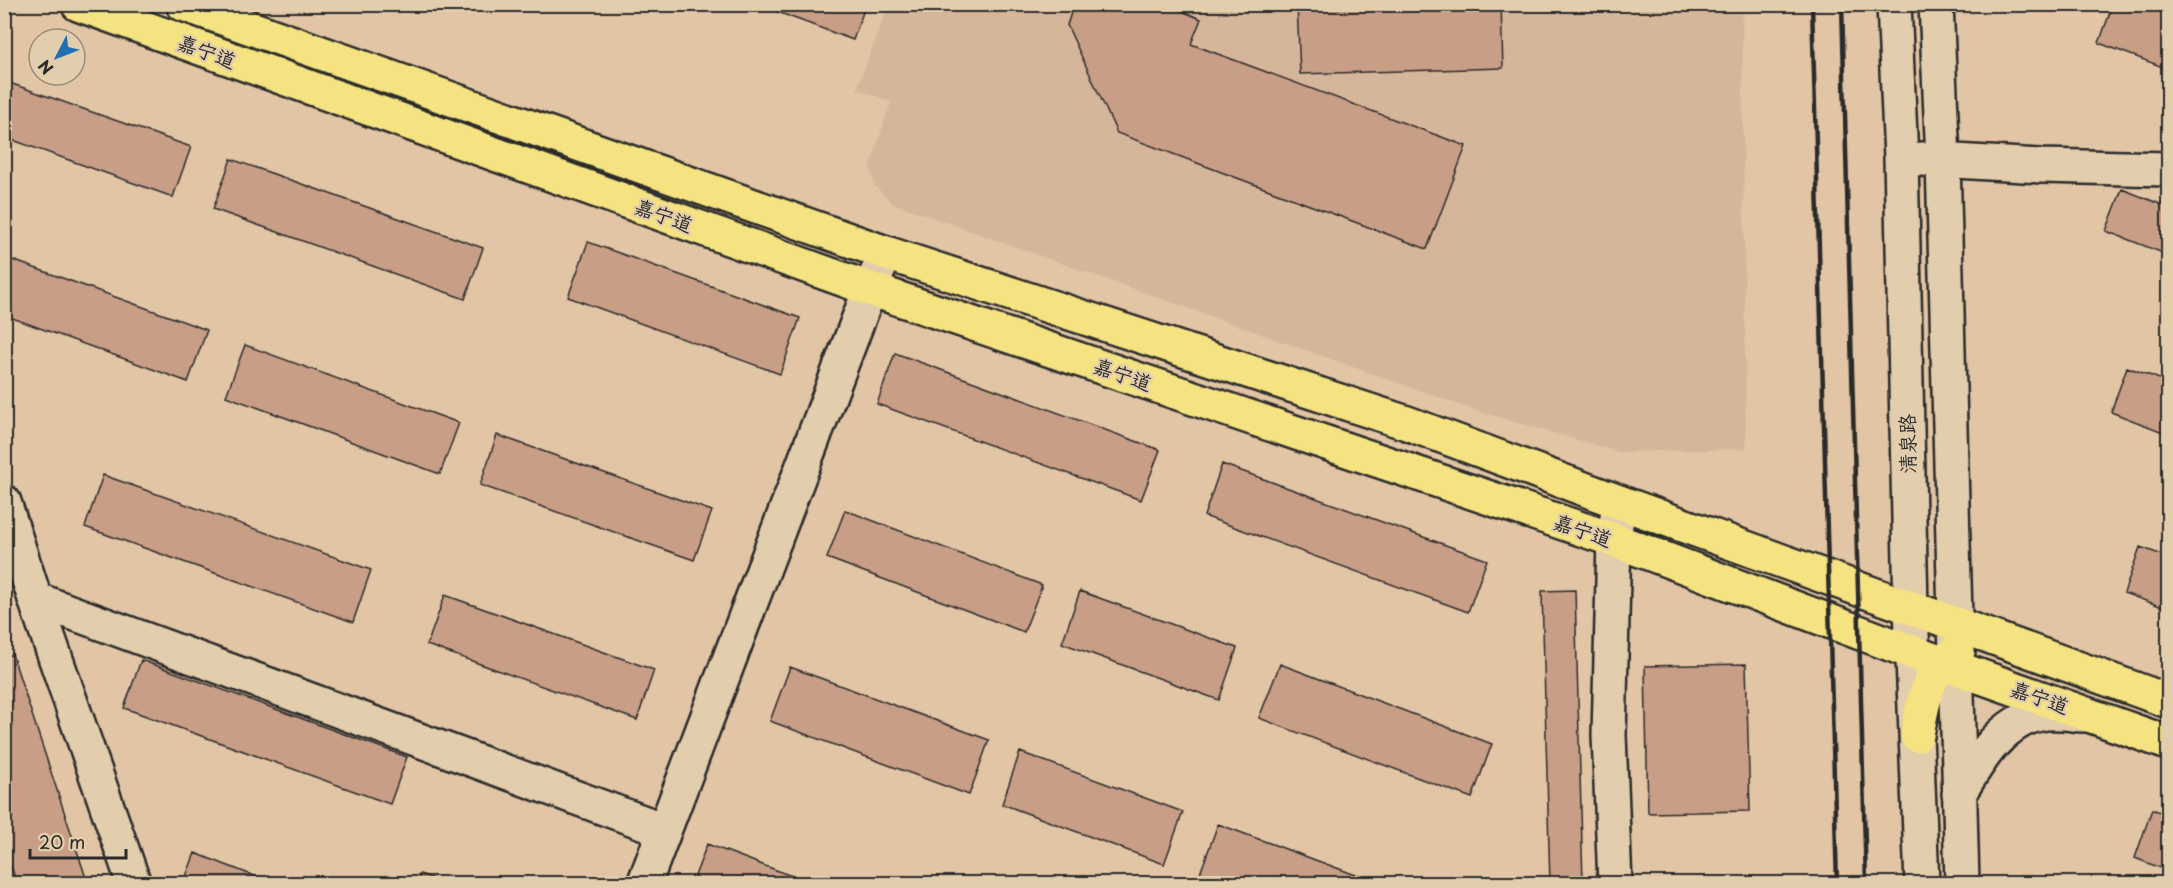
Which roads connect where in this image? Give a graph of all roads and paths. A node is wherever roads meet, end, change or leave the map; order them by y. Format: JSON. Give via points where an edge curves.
{"nodes":[{"id":1,"x":78,"y":4,"type":"edge"},
{"id":2,"x":183,"y":4,"type":"edge"},
{"id":3,"x":1894,"y":4,"type":"edge"},
{"id":4,"x":1936,"y":4,"type":"edge"},
{"id":5,"x":1901,"y":158,"type":"junction"},
{"id":6,"x":1943,"y":160,"type":"junction"},
{"id":7,"x":2169,"y":170,"type":"edge"},
{"id":8,"x":886,"y":253,"type":"junction"},
{"id":9,"x":870,"y":289,"type":"junction"},
{"id":10,"x":4,"y":502,"type":"edge"},
{"id":11,"x":1619,"y":502,"type":"junction"},
{"id":12,"x":1614,"y":540,"type":"junction"},
{"id":13,"x":35,"y":599,"type":"junction"},
{"id":14,"x":1911,"y":608,"type":"junction"},
{"id":15,"x":1945,"y":652,"type":"junction"},
{"id":16,"x":2169,"y":701,"type":"edge"},
{"id":17,"x":2096,"y":717,"type":"junction"},
{"id":18,"x":2169,"y":743,"type":"edge"},
{"id":19,"x":1959,"y":794,"type":"junction"},
{"id":20,"x":664,"y":830,"type":"junction"},
{"id":21,"x":134,"y":884,"type":"edge"},
{"id":22,"x":644,"y":884,"type":"edge"},
{"id":23,"x":1615,"y":884,"type":"edge"},
{"id":24,"x":1922,"y":884,"type":"edge"},
{"id":25,"x":1962,"y":884,"type":"edge"}],
"edges":[{"from":1,"to":9,"type":"main road","name":"嘉宁道"},
{"from":2,"to":8,"type":"main road","name":"嘉宁道"},
{"from":3,"to":5,"type":"street","name":"清泉路"},
{"from":4,"to":6,"type":"street","name":"清泉路"},
{"from":5,"to":6,"type":"street"},
{"from":5,"to":14,"type":"street","name":"清泉路"},
{"from":6,"to":7,"type":"street"},
{"from":6,"to":15,"type":"street","name":"清泉路"},
{"from":8,"to":9,"type":"street"},
{"from":8,"to":11,"type":"main road","name":"嘉宁道","via":[[1407,423]]},
{"from":9,"to":12,"type":"main road","name":"嘉宁道"},
{"from":9,"to":20,"type":"street"},
{"from":10,"to":13,"type":"street"},
{"from":11,"to":12,"type":"street"},
{"from":11,"to":14,"type":"main road","name":"嘉宁道"},
{"from":12,"to":15,"type":"main road","name":"嘉宁道"},
{"from":12,"to":23,"type":"street","via":[[1609,735]]},
{"from":13,"to":20,"type":"street"},
{"from":13,"to":21,"type":"street"},
{"from":14,"to":15,"type":"main road","name":"嘉宁道"},
{"from":14,"to":15,"type":"street","name":"清泉路"},
{"from":15,"to":16,"type":"main road","name":"嘉宁道","via":[[2021,648]]},
{"from":15,"to":17,"type":"main road","name":"嘉宁道"},
{"from":15,"to":19,"type":"street","name":"清泉路"},
{"from":15,"to":24,"type":"street","name":"清泉路","via":[[1917,735]]},
{"from":17,"to":18,"type":"main road","name":"嘉宁道"},
{"from":17,"to":19,"type":"street","via":[[2043,713],[2017,723],[1987,750]]},
{"from":19,"to":25,"type":"street","name":"清泉路"},
{"from":20,"to":22,"type":"street"}]}
